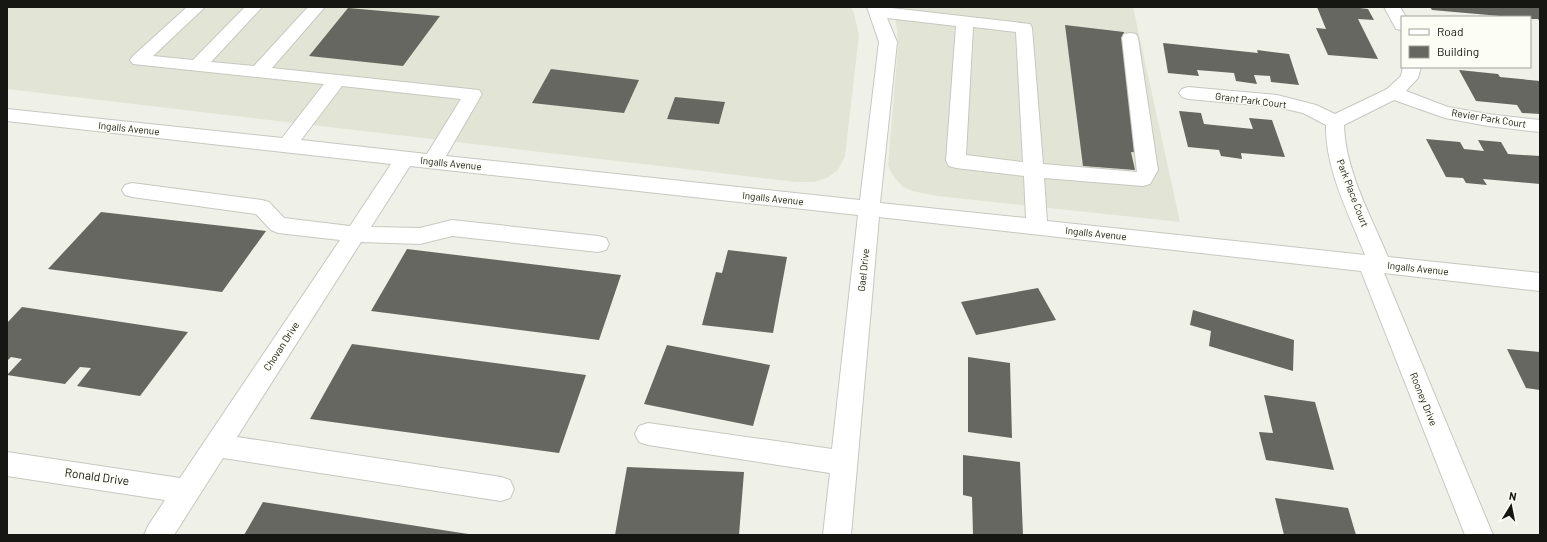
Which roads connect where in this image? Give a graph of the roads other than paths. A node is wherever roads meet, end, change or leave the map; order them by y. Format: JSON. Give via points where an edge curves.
{"nodes":[{"id":1,"x":197,"y":7,"type":"edge"},
{"id":2,"x":254,"y":7,"type":"edge"},
{"id":3,"x":317,"y":7,"type":"edge"},
{"id":4,"x":1392,"y":7,"type":"edge"},
{"id":5,"x":876,"y":10,"type":"edge"},
{"id":6,"x":965,"y":22,"type":"junction"},
{"id":7,"x":1401,"y":23,"type":"edge"},
{"id":8,"x":1130,"y":38,"type":"dead end"},
{"id":9,"x":197,"y":66,"type":"junction"},
{"id":10,"x":1412,"y":68,"type":"edge"},
{"id":11,"x":258,"y":72,"type":"junction"},
{"id":12,"x":337,"y":80,"type":"junction"},
{"id":13,"x":1188,"y":93,"type":"dead end"},
{"id":14,"x":1393,"y":93,"type":"junction"},
{"id":15,"x":7,"y":115,"type":"edge"},
{"id":16,"x":1335,"y":122,"type":"junction"},
{"id":17,"x":1540,"y":126,"type":"edge"},
{"id":18,"x":287,"y":145,"type":"junction"},
{"id":19,"x":405,"y":158,"type":"junction"},
{"id":20,"x":433,"y":161,"type":"junction"},
{"id":21,"x":1033,"y":170,"type":"junction"},
{"id":22,"x":132,"y":190,"type":"dead end"},
{"id":23,"x":869,"y":209,"type":"junction"},
{"id":24,"x":1037,"y":227,"type":"junction"},
{"id":25,"x":355,"y":234,"type":"junction"},
{"id":26,"x":598,"y":244,"type":"dead end"},
{"id":27,"x":1375,"y":264,"type":"junction"},
{"id":28,"x":1540,"y":282,"type":"edge"},
{"id":29,"x":648,"y":434,"type":"dead end"},
{"id":30,"x":216,"y":445,"type":"junction"},
{"id":31,"x":844,"y":463,"type":"junction"},
{"id":32,"x":7,"y":464,"type":"edge"},
{"id":33,"x":501,"y":489,"type":"dead end"},
{"id":34,"x":186,"y":491,"type":"junction"},
{"id":35,"x":158,"y":535,"type":"edge"},
{"id":36,"x":837,"y":535,"type":"edge"},
{"id":37,"x":1479,"y":535,"type":"edge"}],
"edges":[{"from":1,"to":9,"type":"street","via":[[139,60]]},
{"from":2,"to":9,"type":"street"},
{"from":3,"to":11,"type":"street"},
{"from":4,"to":7,"type":"street"},
{"from":5,"to":6,"type":"street"},
{"from":5,"to":23,"type":"street","name":"Gael Drive","via":[[888,42]]},
{"from":6,"to":21,"type":"street","via":[[1024,28]]},
{"from":6,"to":21,"type":"street","via":[[956,161]]},
{"from":8,"to":21,"type":"street","via":[[1148,170],[1143,179]]},
{"from":9,"to":11,"type":"street"},
{"from":10,"to":14,"type":"street","via":[[1409,78]]},
{"from":11,"to":12,"type":"street"},
{"from":12,"to":18,"type":"street"},
{"from":12,"to":20,"type":"street","via":[[473,94]]},
{"from":13,"to":16,"type":"street","name":"Grant Park Court","via":[[1277,101],[1309,109]]},
{"from":14,"to":16,"type":"street"},
{"from":14,"to":17,"type":"street","name":"Revier Park Court","via":[[1445,112]]},
{"from":15,"to":18,"type":"street","name":"Ingalls Avenue"},
{"from":16,"to":27,"type":"street","name":"Park Place Court","via":[[1335,142],[1342,170]]},
{"from":18,"to":19,"type":"street","name":"Ingalls Avenue"},
{"from":19,"to":20,"type":"street","name":"Ingalls Avenue"},
{"from":19,"to":25,"type":"street","name":"Chovan Drive"},
{"from":20,"to":23,"type":"street","name":"Ingalls Avenue"},
{"from":21,"to":24,"type":"street"},
{"from":22,"to":25,"type":"street","via":[[262,207],[278,225]]},
{"from":23,"to":24,"type":"street","name":"Ingalls Avenue"},
{"from":23,"to":31,"type":"street","name":"Gael Drive"},
{"from":24,"to":27,"type":"street","name":"Ingalls Avenue"},
{"from":25,"to":26,"type":"street","via":[[420,236],[452,228]]},
{"from":25,"to":30,"type":"street","name":"Chovan Drive"},
{"from":27,"to":28,"type":"street","name":"Ingalls Avenue"},
{"from":27,"to":37,"type":"street","name":"Rooney Drive"},
{"from":29,"to":31,"type":"street"},
{"from":30,"to":33,"type":"street"},
{"from":30,"to":34,"type":"street","name":"Chovan Drive"},
{"from":31,"to":36,"type":"street","name":"Gael Drive"},
{"from":32,"to":34,"type":"street","name":"Ronald Drive"},
{"from":34,"to":35,"type":"street","name":"Chovan Drive"}]}
